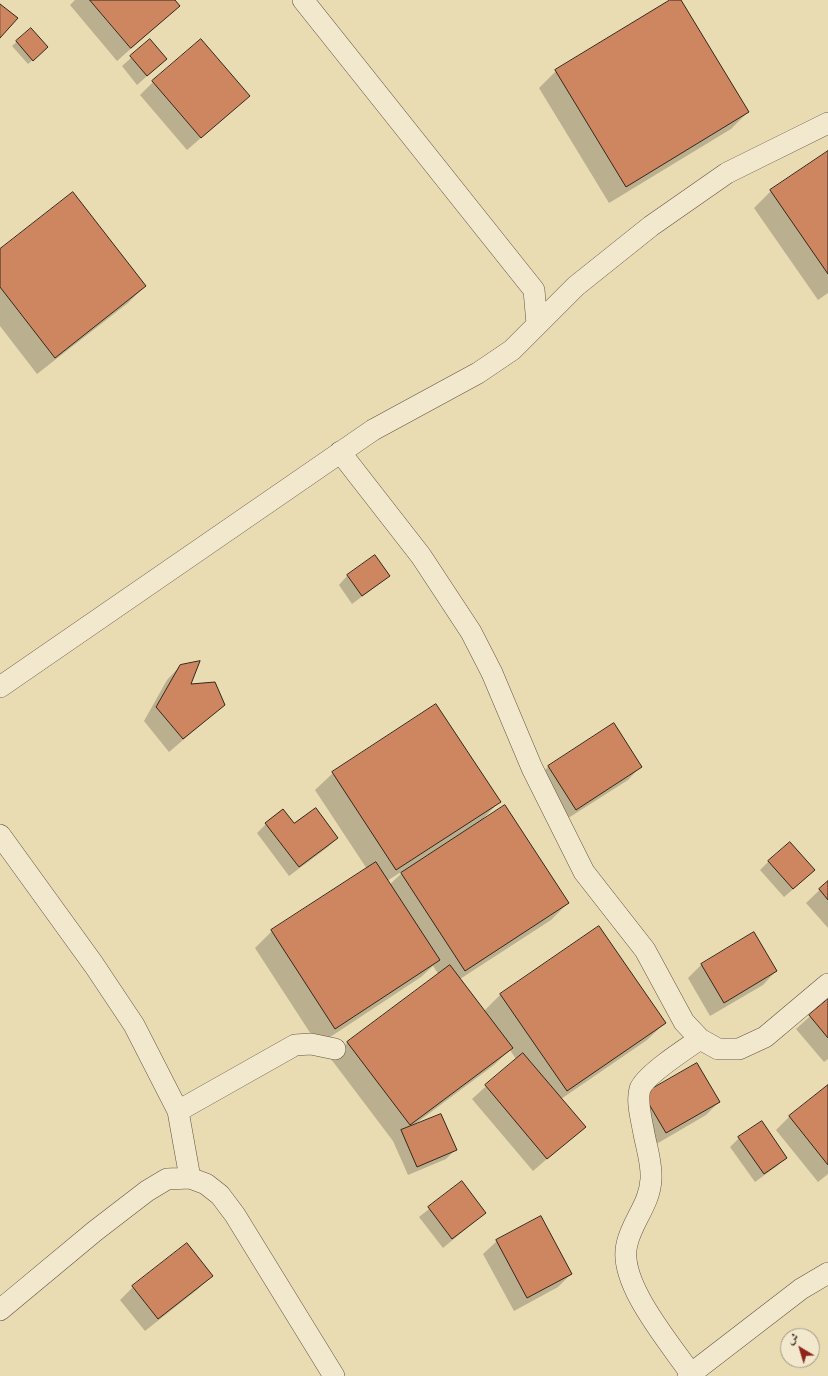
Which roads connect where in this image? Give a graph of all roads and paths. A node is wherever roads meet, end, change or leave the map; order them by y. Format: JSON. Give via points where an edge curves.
{"nodes":[{"id":1,"x":303,"y":0,"type":"edge"},
{"id":2,"x":828,"y":123,"type":"edge"},
{"id":3,"x":576,"y":286,"type":"junction"},
{"id":4,"x":534,"y":290,"type":"junction"},
{"id":5,"x":537,"y":324,"type":"junction"},
{"id":6,"x":340,"y":452,"type":"junction"},
{"id":7,"x":0,"y":687,"type":"edge"},
{"id":8,"x":0,"y":835,"type":"edge"},
{"id":9,"x":828,"y":984,"type":"edge"},
{"id":10,"x":700,"y":1039,"type":"junction"},
{"id":11,"x":335,"y":1049,"type":"dead end"},
{"id":12,"x":178,"y":1111,"type":"junction"},
{"id":13,"x":190,"y":1178,"type":"junction"},
{"id":14,"x":828,"y":1273,"type":"edge"},
{"id":15,"x":0,"y":1310,"type":"edge"},
{"id":16,"x":690,"y":1375,"type":"edge"},
{"id":17,"x":334,"y":1376,"type":"edge"}],
"edges":[{"from":1,"to":4,"type":"street"},
{"from":2,"to":3,"type":"street","via":[[727,173],[651,226]]},
{"from":3,"to":4,"type":"street"},
{"from":3,"to":5,"type":"street"},
{"from":4,"to":5,"type":"street"},
{"from":5,"to":6,"type":"street","via":[[512,350],[478,373],[394,417]]},
{"from":6,"to":7,"type":"street"},
{"from":6,"to":10,"type":"street","via":[[421,556],[470,632],[492,673],[532,768],[584,872],[645,950],[684,1022]]},
{"from":8,"to":12,"type":"street","via":[[134,1025]]},
{"from":9,"to":10,"type":"street","via":[[765,1037],[739,1049],[718,1049]]},
{"from":10,"to":16,"type":"street","via":[[648,1077],[640,1089],[640,1115],[651,1179],[647,1200],[627,1243],[625,1257],[630,1282]]},
{"from":11,"to":12,"type":"street","via":[[311,1044],[295,1045]]},
{"from":12,"to":13,"type":"street"},
{"from":13,"to":15,"type":"street","via":[[167,1179],[147,1191]]},
{"from":13,"to":17,"type":"street","via":[[206,1184],[220,1195],[235,1214]]},
{"from":14,"to":16,"type":"street","via":[[802,1289]]}]}
